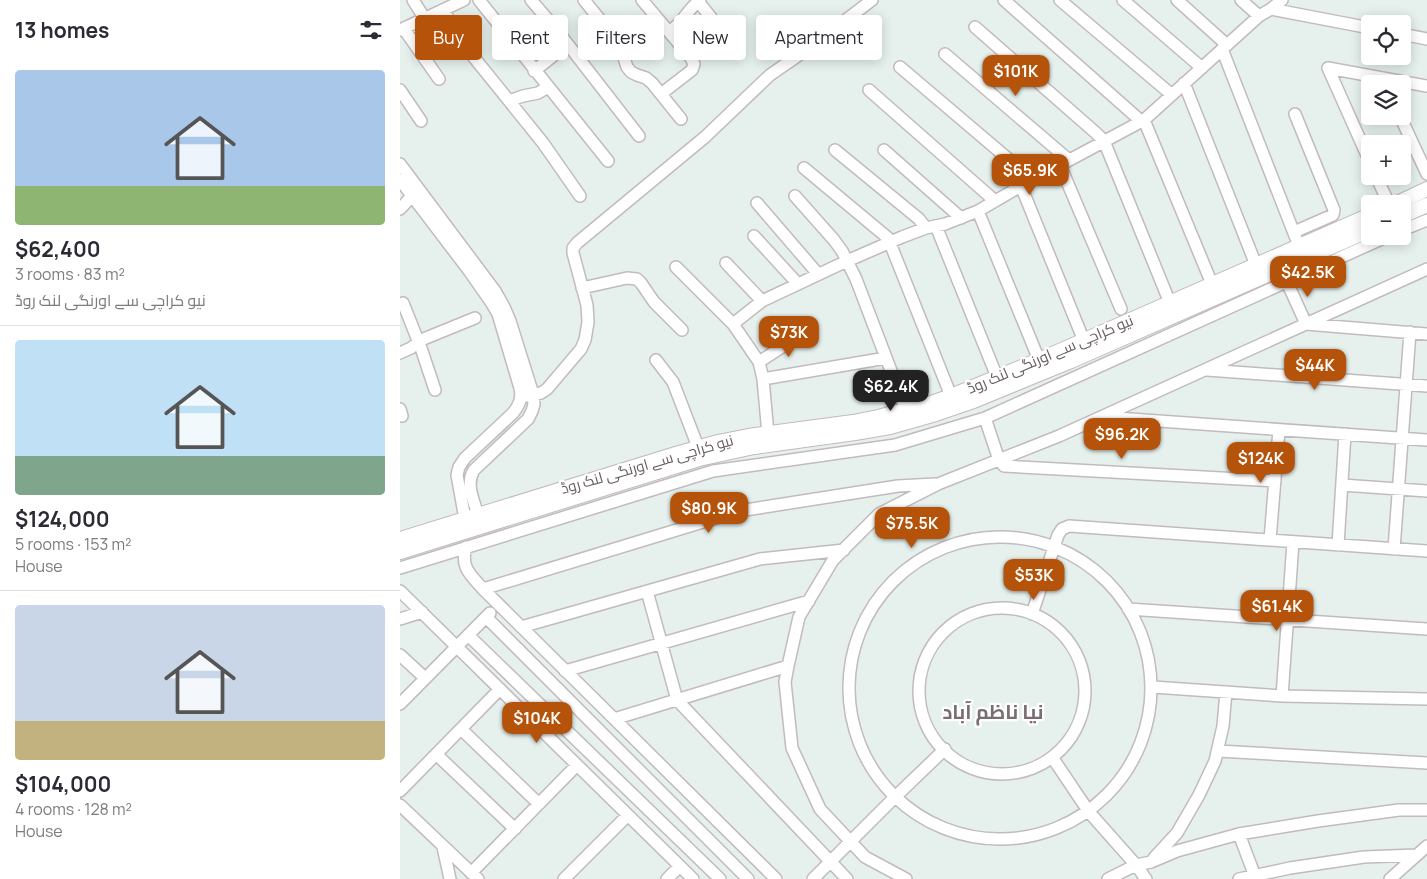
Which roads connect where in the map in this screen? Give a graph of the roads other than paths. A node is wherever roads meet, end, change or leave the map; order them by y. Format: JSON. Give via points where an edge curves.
{"nodes":[{"id":1,"x":413,"y":0,"type":"edge"},
{"id":2,"x":464,"y":0,"type":"edge"},
{"id":3,"x":479,"y":0,"type":"edge"},
{"id":4,"x":531,"y":0,"type":"edge"},
{"id":5,"x":584,"y":0,"type":"edge"},
{"id":6,"x":642,"y":0,"type":"edge"},
{"id":7,"x":698,"y":0,"type":"edge"},
{"id":8,"x":872,"y":0,"type":"edge"},
{"id":9,"x":1004,"y":0,"type":"edge"},
{"id":10,"x":1060,"y":0,"type":"edge"},
{"id":11,"x":1123,"y":0,"type":"edge"},
{"id":12,"x":1177,"y":0,"type":"edge"},
{"id":13,"x":1241,"y":0,"type":"edge"},
{"id":14,"x":1282,"y":0,"type":"edge"},
{"id":15,"x":443,"y":10,"type":"junction"},
{"id":16,"x":1271,"y":10,"type":"junction"},
{"id":17,"x":422,"y":15,"type":"edge"},
{"id":18,"x":433,"y":15,"type":"edge"},
{"id":19,"x":543,"y":15,"type":"edge"},
{"id":20,"x":710,"y":15,"type":"edge"},
{"id":21,"x":1259,"y":16,"type":"junction"},
{"id":22,"x":415,"y":24,"type":"edge"},
{"id":23,"x":1361,"y":26,"type":"edge"},
{"id":24,"x":975,"y":28,"type":"dead end"},
{"id":25,"x":402,"y":30,"type":"edge"},
{"id":26,"x":669,"y":32,"type":"junction"},
{"id":27,"x":1411,"y":36,"type":"edge"},
{"id":28,"x":1427,"y":39,"type":"edge"},
{"id":29,"x":568,"y":46,"type":"edge"},
{"id":30,"x":1224,"y":47,"type":"junction"},
{"id":31,"x":945,"y":54,"type":"dead end"},
{"id":32,"x":548,"y":60,"type":"edge"},
{"id":33,"x":900,"y":67,"type":"dead end"},
{"id":34,"x":1202,"y":68,"type":"junction"},
{"id":35,"x":534,"y":71,"type":"junction"},
{"id":36,"x":1361,"y":75,"type":"edge"},
{"id":37,"x":439,"y":79,"type":"dead end"},
{"id":38,"x":1184,"y":83,"type":"junction"},
{"id":39,"x":1411,"y":84,"type":"edge"},
{"id":40,"x":1427,"y":86,"type":"edge"},
{"id":41,"x":548,"y":87,"type":"junction"},
{"id":42,"x":400,"y":90,"type":"edge"},
{"id":43,"x":869,"y":90,"type":"dead end"},
{"id":44,"x":661,"y":94,"type":"junction"},
{"id":45,"x":1172,"y":95,"type":"junction"},
{"id":46,"x":509,"y":101,"type":"junction"},
{"id":47,"x":1295,"y":114,"type":"dead end"},
{"id":48,"x":681,"y":119,"type":"dead end"},
{"id":49,"x":1143,"y":120,"type":"junction"},
{"id":50,"x":421,"y":121,"type":"dead end"},
{"id":51,"x":1404,"y":125,"type":"edge"},
{"id":52,"x":639,"y":136,"type":"dead end"},
{"id":53,"x":1104,"y":141,"type":"junction"},
{"id":54,"x":1361,"y":142,"type":"edge"},
{"id":55,"x":835,"y":150,"type":"dead end"},
{"id":56,"x":884,"y":150,"type":"dead end"},
{"id":57,"x":608,"y":161,"type":"dead end"},
{"id":58,"x":1065,"y":163,"type":"junction"},
{"id":59,"x":400,"y":164,"type":"edge"},
{"id":60,"x":804,"y":168,"type":"dead end"},
{"id":61,"x":1427,"y":174,"type":"edge"},
{"id":62,"x":400,"y":180,"type":"edge"},
{"id":63,"x":1033,"y":180,"type":"junction"},
{"id":64,"x":1022,"y":186,"type":"junction"},
{"id":65,"x":1427,"y":189,"type":"edge"},
{"id":66,"x":412,"y":196,"type":"junction"},
{"id":67,"x":580,"y":196,"type":"dead end"},
{"id":68,"x":795,"y":196,"type":"dead end"},
{"id":69,"x":1411,"y":196,"type":"edge"},
{"id":70,"x":995,"y":201,"type":"junction"},
{"id":71,"x":757,"y":202,"type":"dead end"},
{"id":72,"x":1427,"y":205,"type":"edge"},
{"id":73,"x":400,"y":209,"type":"edge"},
{"id":74,"x":978,"y":211,"type":"junction"},
{"id":75,"x":1411,"y":212,"type":"edge"},
{"id":76,"x":961,"y":218,"type":"junction"},
{"id":77,"x":1361,"y":219,"type":"edge"},
{"id":78,"x":1427,"y":219,"type":"edge"},
{"id":79,"x":1411,"y":226,"type":"edge"},
{"id":80,"x":931,"y":227,"type":"junction"},
{"id":81,"x":1294,"y":232,"type":"junction"},
{"id":82,"x":1361,"y":234,"type":"edge"},
{"id":83,"x":754,"y":236,"type":"dead end"},
{"id":84,"x":890,"y":242,"type":"junction"},
{"id":85,"x":1368,"y":245,"type":"edge"},
{"id":86,"x":1299,"y":246,"type":"junction"},
{"id":87,"x":847,"y":261,"type":"junction"},
{"id":88,"x":726,"y":263,"type":"dead end"},
{"id":89,"x":1256,"y":265,"type":"junction"},
{"id":90,"x":676,"y":267,"type":"dead end"},
{"id":91,"x":1427,"y":269,"type":"edge"},
{"id":92,"x":818,"y":274,"type":"junction"},
{"id":93,"x":1287,"y":282,"type":"junction"},
{"id":94,"x":798,"y":284,"type":"junction"},
{"id":95,"x":1212,"y":284,"type":"junction"},
{"id":96,"x":582,"y":288,"type":"junction"},
{"id":97,"x":762,"y":301,"type":"junction"},
{"id":98,"x":403,"y":303,"type":"dead end"},
{"id":99,"x":1121,"y":309,"type":"dead end"},
{"id":100,"x":1163,"y":311,"type":"junction"},
{"id":101,"x":475,"y":318,"type":"dead end"},
{"id":102,"x":733,"y":324,"type":"junction"},
{"id":103,"x":1306,"y":324,"type":"junction"},
{"id":104,"x":682,"y":330,"type":"dead end"},
{"id":105,"x":804,"y":332,"type":"dead end"},
{"id":106,"x":1410,"y":332,"type":"junction"},
{"id":107,"x":1427,"y":334,"type":"edge"},
{"id":108,"x":1084,"y":341,"type":"junction"},
{"id":109,"x":419,"y":342,"type":"junction"},
{"id":110,"x":400,"y":353,"type":"edge"},
{"id":111,"x":886,"y":358,"type":"junction"},
{"id":112,"x":656,"y":360,"type":"dead end"},
{"id":113,"x":1039,"y":360,"type":"junction"},
{"id":114,"x":759,"y":362,"type":"junction"},
{"id":115,"x":1205,"y":370,"type":"junction"},
{"id":116,"x":997,"y":377,"type":"junction"},
{"id":117,"x":763,"y":378,"type":"junction"},
{"id":118,"x":1406,"y":385,"type":"junction"},
{"id":119,"x":1427,"y":386,"type":"edge"},
{"id":120,"x":435,"y":390,"type":"dead end"},
{"id":121,"x":527,"y":396,"type":"junction"},
{"id":122,"x":951,"y":396,"type":"junction"},
{"id":123,"x":968,"y":396,"type":"junction"},
{"id":124,"x":906,"y":410,"type":"junction"},
{"id":125,"x":1100,"y":417,"type":"junction"},
{"id":126,"x":985,"y":418,"type":"junction"},
{"id":127,"x":1279,"y":430,"type":"junction"},
{"id":128,"x":768,"y":434,"type":"junction"},
{"id":129,"x":1345,"y":434,"type":"junction"},
{"id":130,"x":1402,"y":438,"type":"junction"},
{"id":131,"x":1427,"y":440,"type":"edge"},
{"id":132,"x":698,"y":448,"type":"junction"},
{"id":133,"x":999,"y":460,"type":"junction"},
{"id":134,"x":1275,"y":481,"type":"junction"},
{"id":135,"x":938,"y":484,"type":"junction"},
{"id":136,"x":1342,"y":485,"type":"junction"},
{"id":137,"x":1398,"y":489,"type":"junction"},
{"id":138,"x":1427,"y":491,"type":"edge"},
{"id":139,"x":472,"y":517,"type":"junction"},
{"id":140,"x":1270,"y":540,"type":"junction"},
{"id":141,"x":1294,"y":542,"type":"junction"},
{"id":142,"x":1338,"y":545,"type":"junction"},
{"id":143,"x":401,"y":546,"type":"edge"},
{"id":144,"x":466,"y":547,"type":"junction"},
{"id":145,"x":1054,"y":548,"type":"junction"},
{"id":146,"x":1394,"y":549,"type":"junction"},
{"id":147,"x":844,"y":550,"type":"junction"},
{"id":148,"x":1427,"y":551,"type":"edge"},
{"id":149,"x":400,"y":568,"type":"edge"},
{"id":150,"x":483,"y":589,"type":"junction"},
{"id":151,"x":400,"y":591,"type":"edge"},
{"id":152,"x":646,"y":591,"type":"junction"},
{"id":153,"x":809,"y":602,"type":"junction"},
{"id":154,"x":498,"y":604,"type":"junction"},
{"id":155,"x":1128,"y":609,"type":"junction"},
{"id":156,"x":422,"y":612,"type":"junction"},
{"id":157,"x":1032,"y":614,"type":"junction"},
{"id":158,"x":486,"y":617,"type":"junction"},
{"id":159,"x":400,"y":619,"type":"edge"},
{"id":160,"x":1288,"y":619,"type":"junction"},
{"id":161,"x":521,"y":627,"type":"junction"},
{"id":162,"x":1427,"y":629,"type":"edge"},
{"id":163,"x":468,"y":635,"type":"junction"},
{"id":164,"x":661,"y":644,"type":"junction"},
{"id":165,"x":456,"y":647,"type":"junction"},
{"id":166,"x":400,"y":655,"type":"edge"},
{"id":167,"x":788,"y":666,"type":"junction"},
{"id":168,"x":565,"y":671,"type":"junction"},
{"id":169,"x":425,"y":678,"type":"junction"},
{"id":170,"x":1153,"y":687,"type":"junction"},
{"id":171,"x":500,"y":689,"type":"junction"},
{"id":172,"x":1226,"y":692,"type":"junction"},
{"id":173,"x":1282,"y":696,"type":"junction"},
{"id":174,"x":1427,"y":699,"type":"edge"},
{"id":175,"x":677,"y":700,"type":"junction"},
{"id":176,"x":400,"y":704,"type":"edge"},
{"id":177,"x":614,"y":719,"type":"junction"},
{"id":178,"x":461,"y":729,"type":"junction"},
{"id":179,"x":945,"y":749,"type":"junction"},
{"id":180,"x":1218,"y":750,"type":"junction"},
{"id":181,"x":436,"y":754,"type":"junction"},
{"id":182,"x":1052,"y":757,"type":"junction"},
{"id":183,"x":1427,"y":763,"type":"edge"},
{"id":184,"x":577,"y":765,"type":"junction"},
{"id":185,"x":400,"y":791,"type":"edge"},
{"id":186,"x":894,"y":798,"type":"junction"},
{"id":187,"x":539,"y":804,"type":"junction"},
{"id":188,"x":400,"y":805,"type":"edge"},
{"id":189,"x":1427,"y":810,"type":"edge"},
{"id":190,"x":1089,"y":812,"type":"junction"},
{"id":191,"x":628,"y":815,"type":"junction"},
{"id":192,"x":514,"y":829,"type":"junction"},
{"id":193,"x":1239,"y":834,"type":"junction"},
{"id":194,"x":851,"y":842,"type":"junction"},
{"id":195,"x":1427,"y":846,"type":"edge"},
{"id":196,"x":444,"y":847,"type":"junction"},
{"id":197,"x":1416,"y":855,"type":"junction"},
{"id":198,"x":830,"y":862,"type":"junction"},
{"id":199,"x":1151,"y":862,"type":"junction"},
{"id":200,"x":1136,"y":865,"type":"junction"},
{"id":201,"x":680,"y":866,"type":"junction"},
{"id":202,"x":474,"y":876,"type":"edge"},
{"id":203,"x":1255,"y":877,"type":"edge"},
{"id":204,"x":450,"y":879,"type":"edge"},
{"id":205,"x":564,"y":879,"type":"edge"},
{"id":206,"x":667,"y":879,"type":"edge"},
{"id":207,"x":693,"y":879,"type":"edge"},
{"id":208,"x":720,"y":879,"type":"edge"},
{"id":209,"x":748,"y":879,"type":"edge"},
{"id":210,"x":776,"y":879,"type":"edge"},
{"id":211,"x":813,"y":879,"type":"edge"},
{"id":212,"x":847,"y":879,"type":"edge"},
{"id":213,"x":906,"y":879,"type":"edge"},
{"id":214,"x":1108,"y":879,"type":"edge"},
{"id":215,"x":1146,"y":879,"type":"edge"},
{"id":216,"x":1239,"y":879,"type":"edge"},
{"id":217,"x":1390,"y":879,"type":"edge"}],
"edges":[{"from":1,"to":17,"type":"street"},
{"from":2,"to":15,"type":"street"},
{"from":3,"to":35,"type":"street"},
{"from":4,"to":19,"type":"street"},
{"from":5,"to":44,"type":"street","via":[[619,43],[626,67],[646,78]]},
{"from":6,"to":26,"type":"street"},
{"from":7,"to":20,"type":"street"},
{"from":7,"to":26,"type":"street","via":[[683,21]]},
{"from":8,"to":96,"type":"street","via":[[770,75],[705,137],[577,243],[573,253]]},
{"from":9,"to":49,"type":"street"},
{"from":10,"to":45,"type":"street"},
{"from":11,"to":34,"type":"street"},
{"from":12,"to":30,"type":"street"},
{"from":13,"to":21,"type":"street"},
{"from":14,"to":16,"type":"street"},
{"from":15,"to":18,"type":"street"},
{"from":15,"to":46,"type":"street","via":[[472,55]]},
{"from":16,"to":21,"type":"street"},
{"from":16,"to":23,"type":"street"},
{"from":21,"to":30,"type":"street"},
{"from":22,"to":25,"type":"street"},
{"from":24,"to":53,"type":"street"},
{"from":25,"to":37,"type":"street"},
{"from":26,"to":44,"type":"street","via":[[694,64],[692,70]]},
{"from":27,"to":28,"type":"street"},
{"from":29,"to":52,"type":"street"},
{"from":30,"to":34,"type":"street"},
{"from":30,"to":81,"type":"street"},
{"from":31,"to":58,"type":"street"},
{"from":32,"to":35,"type":"street"},
{"from":33,"to":63,"type":"street"},
{"from":34,"to":38,"type":"street"},
{"from":35,"to":41,"type":"street"},
{"from":36,"to":54,"type":"street","via":[[1328,68]]},
{"from":38,"to":45,"type":"street"},
{"from":38,"to":89,"type":"street"},
{"from":39,"to":40,"type":"street"},
{"from":41,"to":46,"type":"street"},
{"from":41,"to":57,"type":"street"},
{"from":42,"to":50,"type":"street"},
{"from":43,"to":70,"type":"street"},
{"from":44,"to":48,"type":"street"},
{"from":45,"to":49,"type":"street"},
{"from":46,"to":67,"type":"street"},
{"from":47,"to":81,"type":"street","via":[[1334,210],[1333,215]]},
{"from":49,"to":53,"type":"street"},
{"from":49,"to":95,"type":"street"},
{"from":51,"to":61,"type":"street"},
{"from":53,"to":58,"type":"street"},
{"from":53,"to":100,"type":"street"},
{"from":55,"to":80,"type":"street"},
{"from":56,"to":76,"type":"street"},
{"from":58,"to":63,"type":"street"},
{"from":58,"to":99,"type":"street"},
{"from":59,"to":121,"type":"street","via":[[495,291],[510,321]]},
{"from":60,"to":84,"type":"street"},
{"from":62,"to":66,"type":"street"},
{"from":63,"to":64,"type":"street"},
{"from":64,"to":70,"type":"street"},
{"from":64,"to":108,"type":"street"},
{"from":65,"to":69,"type":"street"},
{"from":66,"to":73,"type":"street"},
{"from":66,"to":121,"type":"street","via":[[498,314],[520,388]]},
{"from":68,"to":87,"type":"street","via":[[834,240]]},
{"from":70,"to":74,"type":"street"},
{"from":71,"to":92,"type":"street"},
{"from":72,"to":75,"type":"street"},
{"from":74,"to":76,"type":"street"},
{"from":74,"to":113,"type":"street"},
{"from":76,"to":80,"type":"street"},
{"from":77,"to":86,"type":"street","name":"نیو کراچی سے اورنگی لنک روڈ"},
{"from":78,"to":79,"type":"street"},
{"from":80,"to":84,"type":"street"},
{"from":80,"to":116,"type":"street"},
{"from":81,"to":86,"type":"street"},
{"from":82,"to":100,"type":"street","name":"نیو کراچی سے اورنگی لنک روڈ"},
{"from":83,"to":94,"type":"street"},
{"from":84,"to":87,"type":"street"},
{"from":84,"to":122,"type":"street"},
{"from":85,"to":93,"type":"street"},
{"from":86,"to":89,"type":"street","name":"نیو کراچی سے اورنگی لنک روڈ"},
{"from":87,"to":92,"type":"street"},
{"from":87,"to":111,"type":"street"},
{"from":88,"to":97,"type":"street"},
{"from":89,"to":95,"type":"street","name":"نیو کراچی سے اورنگی لنک روڈ"},
{"from":90,"to":102,"type":"street"},
{"from":91,"to":103,"type":"street"},
{"from":92,"to":94,"type":"street"},
{"from":93,"to":103,"type":"street"},
{"from":93,"to":126,"type":"street"},
{"from":94,"to":97,"type":"street"},
{"from":95,"to":100,"type":"street","name":"نیو کراچی سے اورنگی لنک روڈ"},
{"from":96,"to":104,"type":"street","via":[[627,278],[637,279]]},
{"from":96,"to":121,"type":"street","via":[[588,322],[581,349],[542,393]]},
{"from":97,"to":102,"type":"street"},
{"from":98,"to":109,"type":"street"},
{"from":100,"to":108,"type":"street","name":"نیو کراچی سے اورنگی لنک روڈ"},
{"from":100,"to":123,"type":"street","name":"نیو کراچی سے اورنگی لنک روڈ","via":[[1071,361]]},
{"from":101,"to":109,"type":"street"},
{"from":102,"to":114,"type":"street"},
{"from":103,"to":106,"type":"street"},
{"from":103,"to":115,"type":"street"},
{"from":105,"to":114,"type":"street"},
{"from":106,"to":107,"type":"street"},
{"from":106,"to":118,"type":"street"},
{"from":108,"to":113,"type":"street","name":"نیو کراچی سے اورنگی لنک روڈ"},
{"from":109,"to":110,"type":"street"},
{"from":109,"to":120,"type":"street"},
{"from":111,"to":117,"type":"street"},
{"from":111,"to":124,"type":"street"},
{"from":112,"to":132,"type":"street","via":[[673,382]]},
{"from":113,"to":116,"type":"street","name":"نیو کراچی سے اورنگی لنک روڈ"},
{"from":114,"to":117,"type":"street"},
{"from":115,"to":118,"type":"street"},
{"from":115,"to":125,"type":"street"},
{"from":116,"to":123,"type":"street","name":"نیو کراچی سے اورنگی لنک روڈ"},
{"from":117,"to":128,"type":"street"},
{"from":118,"to":119,"type":"street"},
{"from":118,"to":130,"type":"street"},
{"from":121,"to":139,"type":"street","via":[[514,413],[458,467],[457,475]]},
{"from":122,"to":123,"type":"street","name":"نیو کراچی سے اورنگی لنک روڈ"},
{"from":122,"to":124,"type":"street","name":"نیو کراچی سے اورنگی لنک روڈ"},
{"from":123,"to":143,"type":"street","name":"نیو کراچی سے اورنگی لنک روڈ","via":[[936,414],[890,427],[754,447],[699,459]]},
{"from":124,"to":128,"type":"street","name":"نیو کراچی سے اورنگی لنک روڈ","via":[[853,422]]},
{"from":125,"to":127,"type":"street"},
{"from":125,"to":133,"type":"street"},
{"from":126,"to":133,"type":"street"},
{"from":126,"to":144,"type":"street","via":[[894,445],[713,470]]},
{"from":127,"to":129,"type":"street"},
{"from":127,"to":134,"type":"street"},
{"from":128,"to":132,"type":"street","name":"نیو کراچی سے اورنگی لنک روڈ"},
{"from":129,"to":130,"type":"street"},
{"from":129,"to":136,"type":"street"},
{"from":130,"to":131,"type":"street"},
{"from":130,"to":137,"type":"street"},
{"from":132,"to":139,"type":"street","name":"نیو کراچی سے اورنگی لنک روڈ"},
{"from":133,"to":134,"type":"street","via":[[1004,466],[1011,467]]},
{"from":133,"to":135,"type":"street"},
{"from":134,"to":140,"type":"street"},
{"from":135,"to":147,"type":"street","via":[[879,514]]},
{"from":135,"to":150,"type":"street","via":[[898,486],[739,511]]},
{"from":136,"to":137,"type":"street"},
{"from":136,"to":142,"type":"street"},
{"from":137,"to":138,"type":"street"},
{"from":137,"to":146,"type":"street"},
{"from":139,"to":143,"type":"street","name":"نیو کراچی سے اورنگی لنک روڈ"},
{"from":140,"to":141,"type":"street"},
{"from":140,"to":145,"type":"street","via":[[1068,526],[1058,535]]},
{"from":141,"to":142,"type":"street"},
{"from":141,"to":160,"type":"street"},
{"from":142,"to":146,"type":"street"},
{"from":144,"to":149,"type":"street"},
{"from":144,"to":150,"type":"street","via":[[463,557],[466,569]]},
{"from":145,"to":155,"type":"street","via":[[1080,558],[1119,592]]},
{"from":145,"to":157,"type":"street"},
{"from":145,"to":186,"type":"street","via":[[1032,539],[980,537],[931,552],[891,581],[862,621],[848,668],[849,717],[866,763]]},
{"from":146,"to":148,"type":"street"},
{"from":147,"to":152,"type":"street","via":[[760,560]]},
{"from":147,"to":153,"type":"street","via":[[834,560]]},
{"from":150,"to":154,"type":"street"},
{"from":151,"to":156,"type":"street"},
{"from":152,"to":161,"type":"street"},
{"from":152,"to":164,"type":"street"},
{"from":153,"to":164,"type":"street"},
{"from":153,"to":167,"type":"street","via":[[799,617]]},
{"from":154,"to":158,"type":"street"},
{"from":154,"to":161,"type":"street"},
{"from":155,"to":160,"type":"street"},
{"from":155,"to":170,"type":"street","via":[[1144,637]]},
{"from":156,"to":159,"type":"street"},
{"from":156,"to":165,"type":"street"},
{"from":157,"to":179,"type":"street","via":[[1019,609],[991,608],[965,616],[942,633],[927,656],[919,682],[921,710],[932,735]]},
{"from":157,"to":182,"type":"street","via":[[1045,619],[1066,637],[1080,660],[1086,686],[1083,713],[1071,738]]},
{"from":158,"to":163,"type":"street"},
{"from":158,"to":209,"type":"street"},
{"from":160,"to":162,"type":"street"},
{"from":160,"to":173,"type":"street"},
{"from":161,"to":168,"type":"street"},
{"from":163,"to":165,"type":"street"},
{"from":163,"to":208,"type":"street"},
{"from":164,"to":168,"type":"street"},
{"from":164,"to":175,"type":"street"},
{"from":165,"to":169,"type":"street"},
{"from":165,"to":171,"type":"street"},
{"from":166,"to":169,"type":"street"},
{"from":167,"to":175,"type":"street"},
{"from":167,"to":194,"type":"street","via":[[785,682],[792,748],[820,809]]},
{"from":168,"to":177,"type":"street"},
{"from":169,"to":176,"type":"street"},
{"from":170,"to":172,"type":"street"},
{"from":170,"to":190,"type":"street","via":[[1145,738],[1120,783]]},
{"from":171,"to":178,"type":"street"},
{"from":171,"to":184,"type":"street"},
{"from":172,"to":173,"type":"street"},
{"from":172,"to":180,"type":"street","via":[[1224,726]]},
{"from":173,"to":174,"type":"street"},
{"from":175,"to":177,"type":"street"},
{"from":175,"to":198,"type":"street"},
{"from":177,"to":210,"type":"street"},
{"from":178,"to":181,"type":"street"},
{"from":178,"to":187,"type":"street"},
{"from":179,"to":182,"type":"street","via":[[950,756],[974,769],[1001,774],[1028,770]]},
{"from":179,"to":186,"type":"street"},
{"from":180,"to":183,"type":"street"},
{"from":180,"to":199,"type":"street","via":[[1200,795],[1177,832]]},
{"from":181,"to":185,"type":"street"},
{"from":181,"to":192,"type":"street"},
{"from":182,"to":190,"type":"street"},
{"from":184,"to":187,"type":"street"},
{"from":184,"to":191,"type":"street"},
{"from":186,"to":190,"type":"street","via":[[939,828],[987,840],[1036,836]]},
{"from":186,"to":194,"type":"street"},
{"from":187,"to":192,"type":"street"},
{"from":188,"to":196,"type":"street"},
{"from":189,"to":193,"type":"street","via":[[1399,810]]},
{"from":190,"to":200,"type":"street"},
{"from":191,"to":201,"type":"street"},
{"from":191,"to":205,"type":"street"},
{"from":192,"to":202,"type":"street"},
{"from":193,"to":199,"type":"street","via":[[1177,851]]},
{"from":193,"to":203,"type":"street"},
{"from":194,"to":198,"type":"street"},
{"from":194,"to":213,"type":"street","via":[[865,857]]},
{"from":195,"to":197,"type":"street"},
{"from":196,"to":202,"type":"street"},
{"from":196,"to":204,"type":"street"},
{"from":197,"to":203,"type":"street","via":[[1364,857],[1290,868]]},
{"from":197,"to":217,"type":"street"},
{"from":198,"to":211,"type":"street"},
{"from":198,"to":212,"type":"street"},
{"from":199,"to":200,"type":"street"},
{"from":200,"to":214,"type":"street"},
{"from":200,"to":215,"type":"street"},
{"from":201,"to":206,"type":"street"},
{"from":201,"to":207,"type":"street"},
{"from":203,"to":216,"type":"street"}]}
